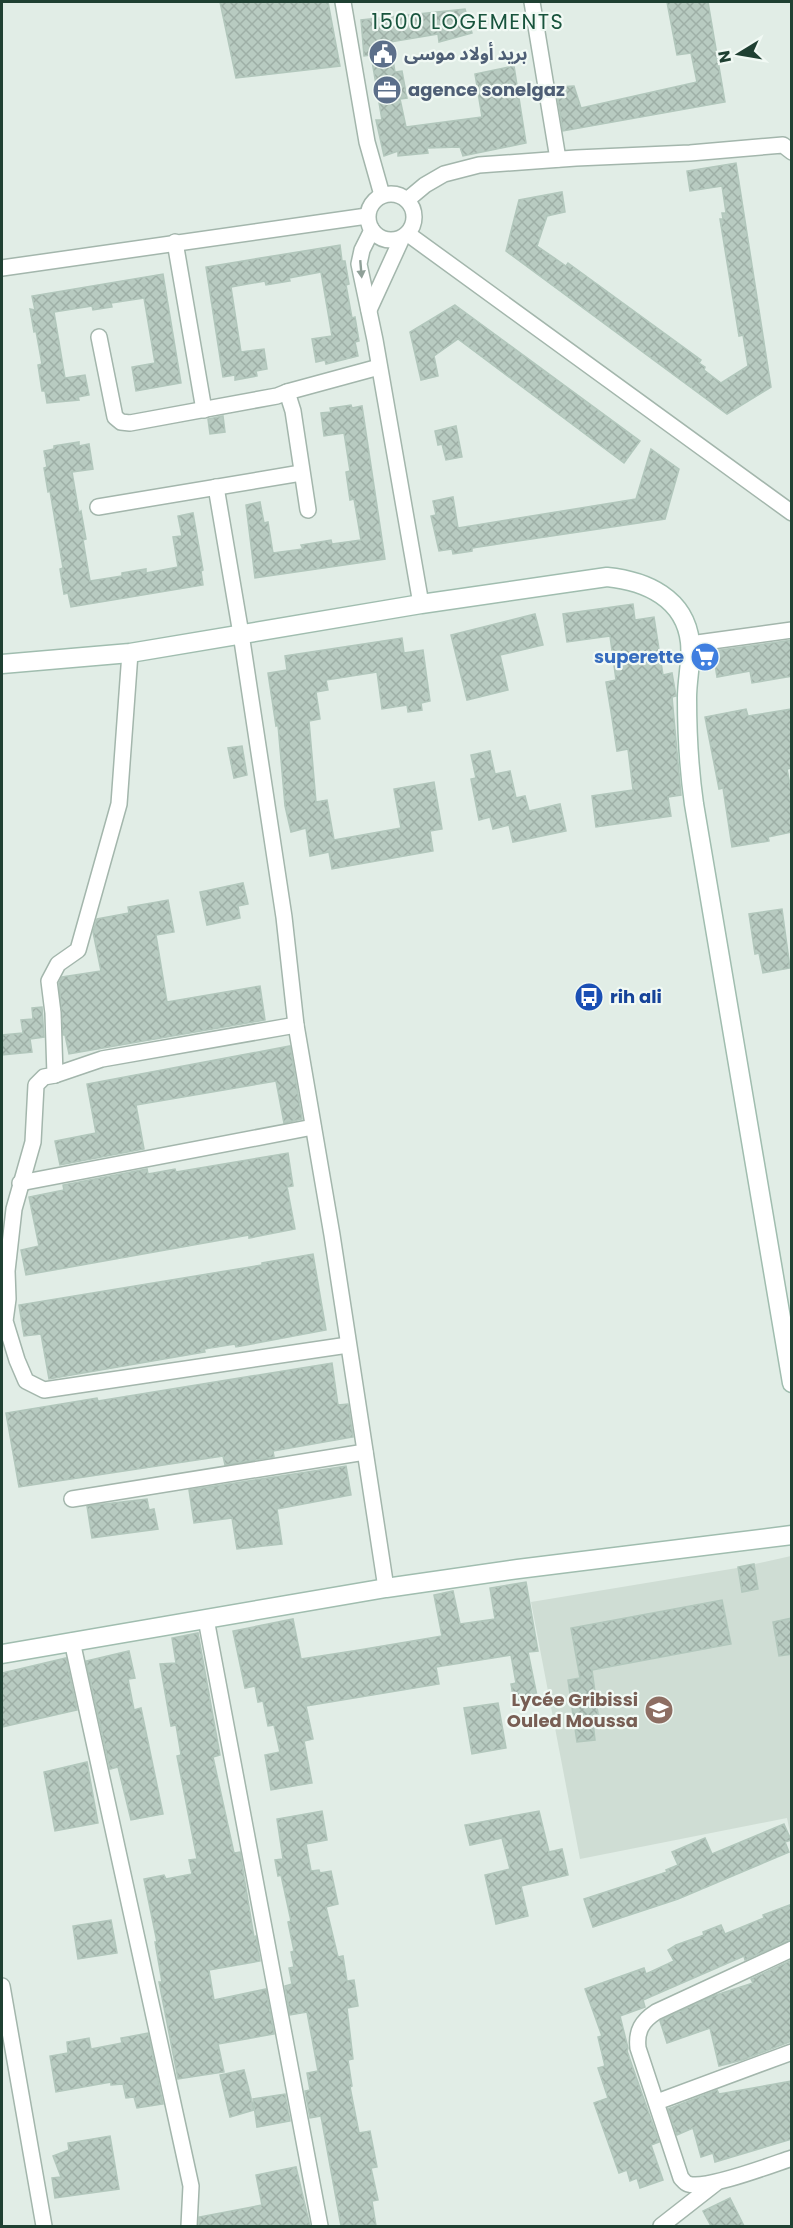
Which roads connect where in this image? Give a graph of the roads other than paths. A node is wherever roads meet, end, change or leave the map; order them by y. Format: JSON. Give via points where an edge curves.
{"nodes":[{"id":1,"x":344,"y":2,"type":"edge"},
{"id":2,"x":532,"y":2,"type":"edge"},
{"id":3,"x":792,"y":152,"type":"edge"},
{"id":4,"x":558,"y":159,"type":"junction"},
{"id":5,"x":382,"y":195,"type":"junction"},
{"id":6,"x":406,"y":200,"type":"junction"},
{"id":7,"x":369,"y":223,"type":"junction"},
{"id":8,"x":405,"y":236,"type":"junction"},
{"id":9,"x":175,"y":242,"type":"junction"},
{"id":10,"x":2,"y":268,"type":"edge"},
{"id":11,"x":369,"y":310,"type":"junction"},
{"id":12,"x":99,"y":337,"type":"dead end"},
{"id":13,"x":379,"y":367,"type":"junction"},
{"id":14,"x":287,"y":392,"type":"junction"},
{"id":15,"x":204,"y":410,"type":"junction"},
{"id":16,"x":302,"y":473,"type":"junction"},
{"id":17,"x":216,"y":487,"type":"junction"},
{"id":18,"x":98,"y":507,"type":"dead end"},
{"id":19,"x":308,"y":510,"type":"dead end"},
{"id":20,"x":792,"y":513,"type":"edge"},
{"id":21,"x":421,"y":604,"type":"junction"},
{"id":22,"x":792,"y":630,"type":"edge"},
{"id":23,"x":241,"y":634,"type":"junction"},
{"id":24,"x":690,"y":644,"type":"junction"},
{"id":25,"x":130,"y":653,"type":"junction"},
{"id":26,"x":2,"y":664,"type":"edge"},
{"id":27,"x":296,"y":1025,"type":"junction"},
{"id":28,"x":55,"y":1075,"type":"junction"},
{"id":29,"x":313,"y":1127,"type":"junction"},
{"id":30,"x":20,"y":1183,"type":"junction"},
{"id":31,"x":348,"y":1345,"type":"junction"},
{"id":32,"x":792,"y":1383,"type":"edge"},
{"id":33,"x":365,"y":1452,"type":"junction"},
{"id":34,"x":72,"y":1499,"type":"dead end"},
{"id":35,"x":792,"y":1535,"type":"edge"},
{"id":36,"x":386,"y":1588,"type":"junction"},
{"id":37,"x":206,"y":1619,"type":"junction"},
{"id":38,"x":72,"y":1641,"type":"junction"},
{"id":39,"x":2,"y":1654,"type":"edge"},
{"id":40,"x":792,"y":1949,"type":"edge"},
{"id":41,"x":2,"y":1986,"type":"edge"},
{"id":42,"x":792,"y":2052,"type":"edge"},
{"id":43,"x":657,"y":2102,"type":"junction"},
{"id":44,"x":792,"y":2158,"type":"edge"},
{"id":45,"x":718,"y":2181,"type":"junction"},
{"id":46,"x":44,"y":2226,"type":"edge"},
{"id":47,"x":189,"y":2226,"type":"edge"},
{"id":48,"x":320,"y":2226,"type":"edge"},
{"id":49,"x":661,"y":2226,"type":"edge"}],
"edges":[{"from":1,"to":5,"type":"street","via":[[367,142]]},
{"from":2,"to":4,"type":"street"},
{"from":3,"to":4,"type":"street","via":[[783,145]]},
{"from":4,"to":6,"type":"street","via":[[460,168],[425,185]]},
{"from":5,"to":6,"type":"street","via":[[395,194]]},
{"from":5,"to":7,"type":"street","via":[[371,203]]},
{"from":6,"to":8,"type":"street","via":[[414,220]]},
{"from":7,"to":8,"type":"street","via":[[382,239]]},
{"from":7,"to":9,"type":"street"},
{"from":7,"to":11,"type":"street","one_way":true,"via":[[359,264]]},
{"from":8,"to":11,"type":"street"},
{"from":8,"to":20,"type":"street"},
{"from":9,"to":10,"type":"street"},
{"from":9,"to":15,"type":"street"},
{"from":11,"to":13,"type":"street"},
{"from":12,"to":15,"type":"street","via":[[115,417],[121,422]]},
{"from":13,"to":14,"type":"street"},
{"from":13,"to":21,"type":"street"},
{"from":14,"to":15,"type":"street"},
{"from":14,"to":16,"type":"street"},
{"from":16,"to":17,"type":"street"},
{"from":16,"to":19,"type":"street"},
{"from":17,"to":18,"type":"street"},
{"from":17,"to":23,"type":"street"},
{"from":21,"to":23,"type":"street"},
{"from":21,"to":24,"type":"street","via":[[623,579],[656,590],[674,604],[687,622]]},
{"from":22,"to":24,"type":"street"},
{"from":23,"to":25,"type":"street"},
{"from":23,"to":27,"type":"street","via":[[284,917]]},
{"from":24,"to":32,"type":"street","via":[[687,727],[693,804]]},
{"from":25,"to":26,"type":"street"},
{"from":25,"to":28,"type":"street","via":[[119,804],[78,950],[58,964],[49,981]]},
{"from":27,"to":28,"type":"street","via":[[102,1059]]},
{"from":27,"to":29,"type":"street"},
{"from":28,"to":30,"type":"street","via":[[44,1077],[36,1085],[33,1142]]},
{"from":29,"to":30,"type":"street"},
{"from":29,"to":31,"type":"street"},
{"from":30,"to":31,"type":"street","via":[[7,1271],[5,1321],[26,1381],[44,1390]]},
{"from":31,"to":33,"type":"street"},
{"from":33,"to":34,"type":"street"},
{"from":33,"to":36,"type":"street"},
{"from":35,"to":36,"type":"street"},
{"from":36,"to":37,"type":"street"},
{"from":37,"to":38,"type":"street"},
{"from":37,"to":48,"type":"street"},
{"from":38,"to":39,"type":"street"},
{"from":38,"to":47,"type":"street","via":[[191,2186]]},
{"from":40,"to":43,"type":"street","via":[[645,2019],[637,2038],[638,2048]]},
{"from":41,"to":46,"type":"street"},
{"from":42,"to":43,"type":"street"},
{"from":43,"to":45,"type":"street","via":[[681,2178],[696,2185]]},
{"from":44,"to":45,"type":"street"},
{"from":45,"to":49,"type":"street"}]}
